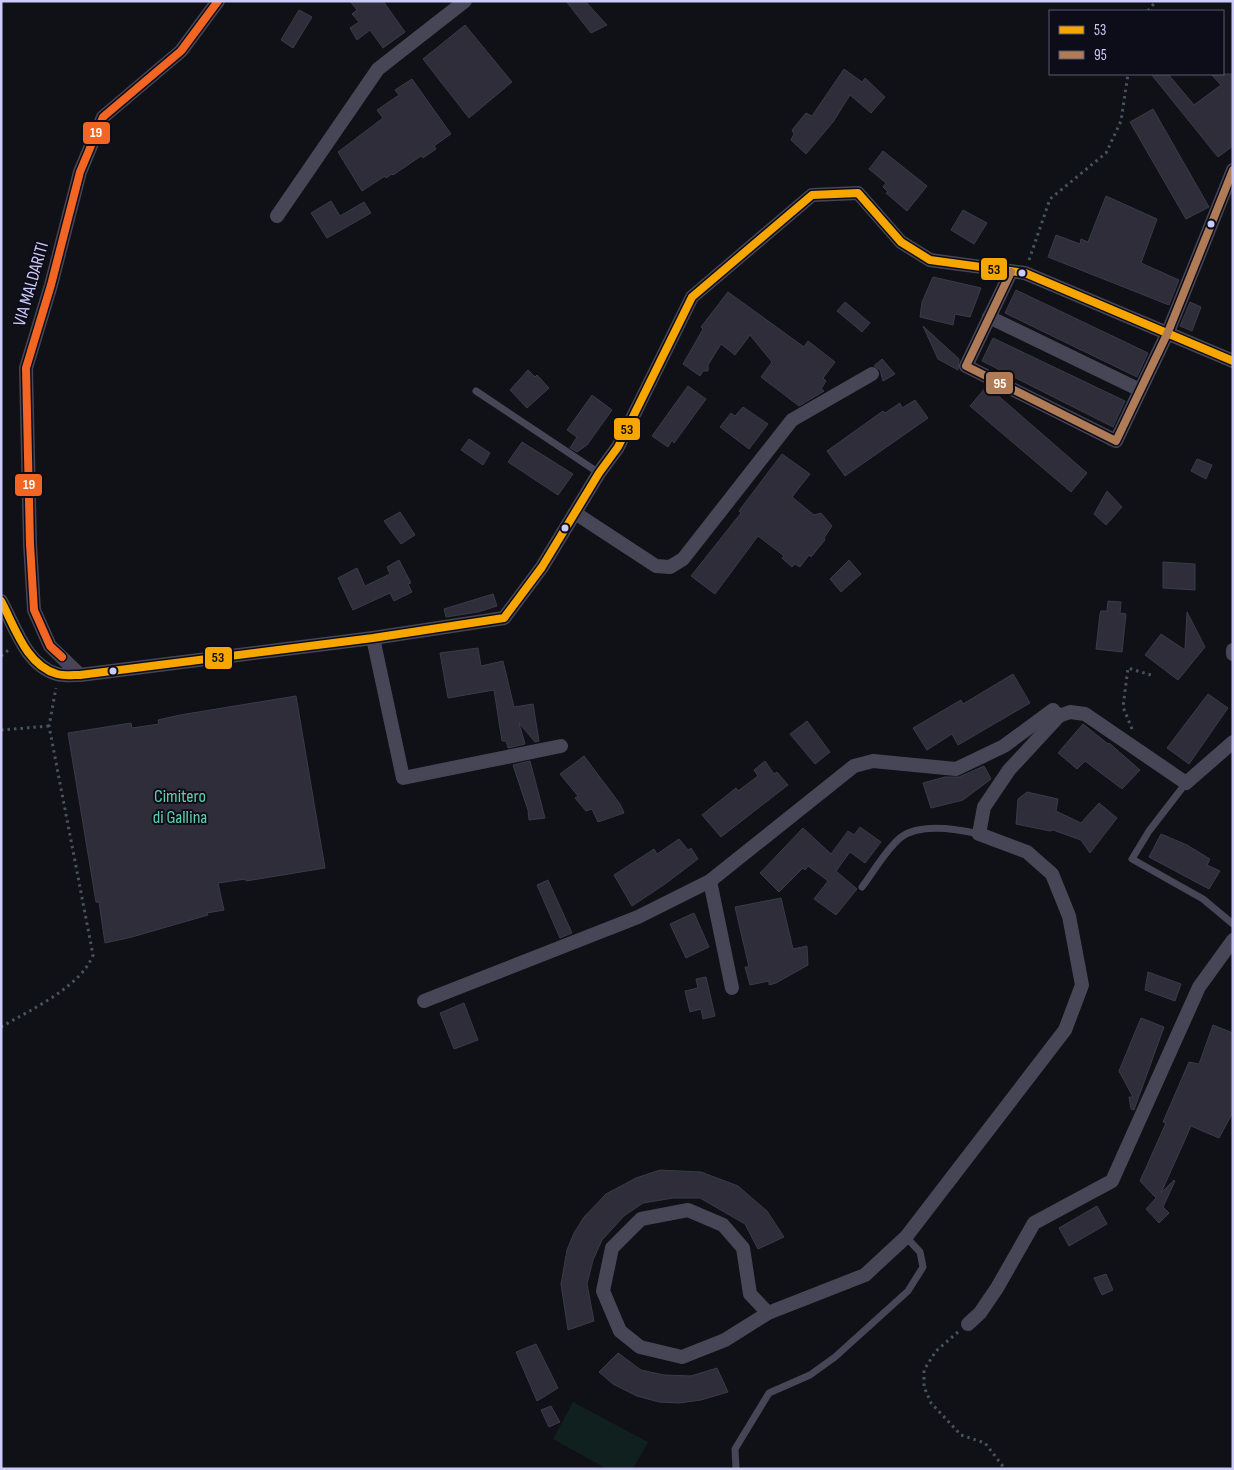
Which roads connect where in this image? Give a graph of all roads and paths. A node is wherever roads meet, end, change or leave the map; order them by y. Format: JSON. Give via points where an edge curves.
{"nodes":[{"id":1,"x":218,"y":1,"type":"edge"},
{"id":2,"x":465,"y":1,"type":"edge"},
{"id":3,"x":1128,"y":75,"type":"edge"},
{"id":4,"x":1233,"y":170,"type":"edge"},
{"id":5,"x":277,"y":216,"type":"dead end"},
{"id":6,"x":1018,"y":272,"type":"junction"},
{"id":7,"x":989,"y":317,"type":"junction"},
{"id":8,"x":1168,"y":332,"type":"junction"},
{"id":9,"x":1233,"y":361,"type":"edge"},
{"id":10,"x":872,"y":374,"type":"dead end"},
{"id":11,"x":1140,"y":390,"type":"junction"},
{"id":12,"x":476,"y":391,"type":"dead end"},
{"id":13,"x":599,"y":473,"type":"junction"},
{"id":14,"x":575,"y":513,"type":"junction"},
{"id":15,"x":1,"y":601,"type":"edge"},
{"id":16,"x":373,"y":638,"type":"junction"},
{"id":17,"x":1233,"y":650,"type":"edge"},
{"id":18,"x":1233,"y":654,"type":"edge"},
{"id":19,"x":58,"y":675,"type":"junction"},
{"id":20,"x":80,"y":675,"type":"junction"},
{"id":21,"x":1154,"y":676,"type":"dead end"},
{"id":22,"x":1060,"y":716,"type":"junction"},
{"id":23,"x":50,"y":726,"type":"junction"},
{"id":24,"x":1,"y":730,"type":"edge"},
{"id":25,"x":1233,"y":742,"type":"edge"},
{"id":26,"x":1129,"y":744,"type":"junction"},
{"id":27,"x":561,"y":746,"type":"dead end"},
{"id":28,"x":1186,"y":783,"type":"junction"},
{"id":29,"x":979,"y":834,"type":"junction"},
{"id":30,"x":710,"y":881,"type":"junction"},
{"id":31,"x":862,"y":887,"type":"dead end"},
{"id":32,"x":1233,"y":924,"type":"edge"},
{"id":33,"x":1233,"y":940,"type":"edge"},
{"id":34,"x":732,"y":988,"type":"dead end"},
{"id":35,"x":424,"y":1001,"type":"dead end"},
{"id":36,"x":1,"y":1027,"type":"edge"},
{"id":37,"x":906,"y":1236,"type":"junction"},
{"id":38,"x":768,"y":1313,"type":"junction"},
{"id":39,"x":968,"y":1324,"type":"joint"},
{"id":40,"x":736,"y":1469,"type":"edge"},
{"id":41,"x":1005,"y":1469,"type":"edge"}],
"edges":[{"from":1,"to":20,"type":"street","name":"VIA MALDARITI","via":[[182,51],[103,117],[80,172],[26,368],[34,610],[50,646]]},
{"from":2,"to":5,"type":"street","via":[[378,69]]},
{"from":3,"to":6,"type":"path","via":[[1121,121],[1106,153],[1050,199]]},
{"from":4,"to":8,"type":"street"},
{"from":6,"to":7,"type":"street"},
{"from":6,"to":8,"type":"street"},
{"from":6,"to":13,"type":"street","via":[[930,260],[901,242],[858,193],[812,195],[692,297],[618,447]]},
{"from":7,"to":11,"type":"street"},
{"from":7,"to":11,"type":"street","via":[[966,366],[1116,441]]},
{"from":8,"to":9,"type":"street"},
{"from":8,"to":11,"type":"street"},
{"from":10,"to":14,"type":"street","via":[[792,420],[684,559],[670,567],[656,566]]},
{"from":12,"to":13,"type":"lane"},
{"from":13,"to":14,"type":"street"},
{"from":14,"to":16,"type":"street","via":[[542,567],[504,618]]},
{"from":15,"to":19,"type":"street","via":[[40,667]]},
{"from":16,"to":20,"type":"street"},
{"from":16,"to":27,"type":"street","via":[[403,778]]},
{"from":17,"to":18,"type":"street"},
{"from":19,"to":20,"type":"street"},
{"from":19,"to":23,"type":"path"},
{"from":21,"to":26,"type":"path","via":[[1128,668],[1123,707],[1133,730]]},
{"from":22,"to":26,"type":"street","via":[[1070,712],[1084,714]]},
{"from":22,"to":29,"type":"street","via":[[1009,770],[984,807]]},
{"from":22,"to":30,"type":"street","via":[[1053,710],[1004,746],[956,769],[873,761],[854,766]]},
{"from":23,"to":24,"type":"path"},
{"from":23,"to":36,"type":"path","via":[[93,955],[89,966],[58,993]]},
{"from":25,"to":28,"type":"street"},
{"from":26,"to":28,"type":"street"},
{"from":28,"to":32,"type":"lane","via":[[1148,831],[1132,859],[1203,898]]},
{"from":29,"to":31,"type":"lane","via":[[953,828],[924,830],[902,837]]},
{"from":29,"to":37,"type":"street","via":[[1027,852],[1052,874],[1069,916],[1082,985],[1065,1030]]},
{"from":30,"to":34,"type":"street"},
{"from":30,"to":35,"type":"street","via":[[638,917]]},
{"from":33,"to":39,"type":"street","via":[[1199,987],[1112,1181],[1034,1223],[997,1288]]},
{"from":37,"to":38,"type":"street","via":[[865,1276]]},
{"from":37,"to":40,"type":"lane","via":[[920,1252],[923,1267],[908,1291],[829,1362],[810,1375],[769,1393],[735,1449]]},
{"from":38,"to":38,"type":"street","via":[[725,1340],[682,1357],[640,1348],[620,1331],[603,1291],[612,1248],[641,1219],[688,1210],[723,1226],[742,1248],[750,1294]]},
{"from":39,"to":41,"type":"path","via":[[936,1351],[924,1370],[924,1387],[931,1403],[961,1435],[985,1443]]}]}
